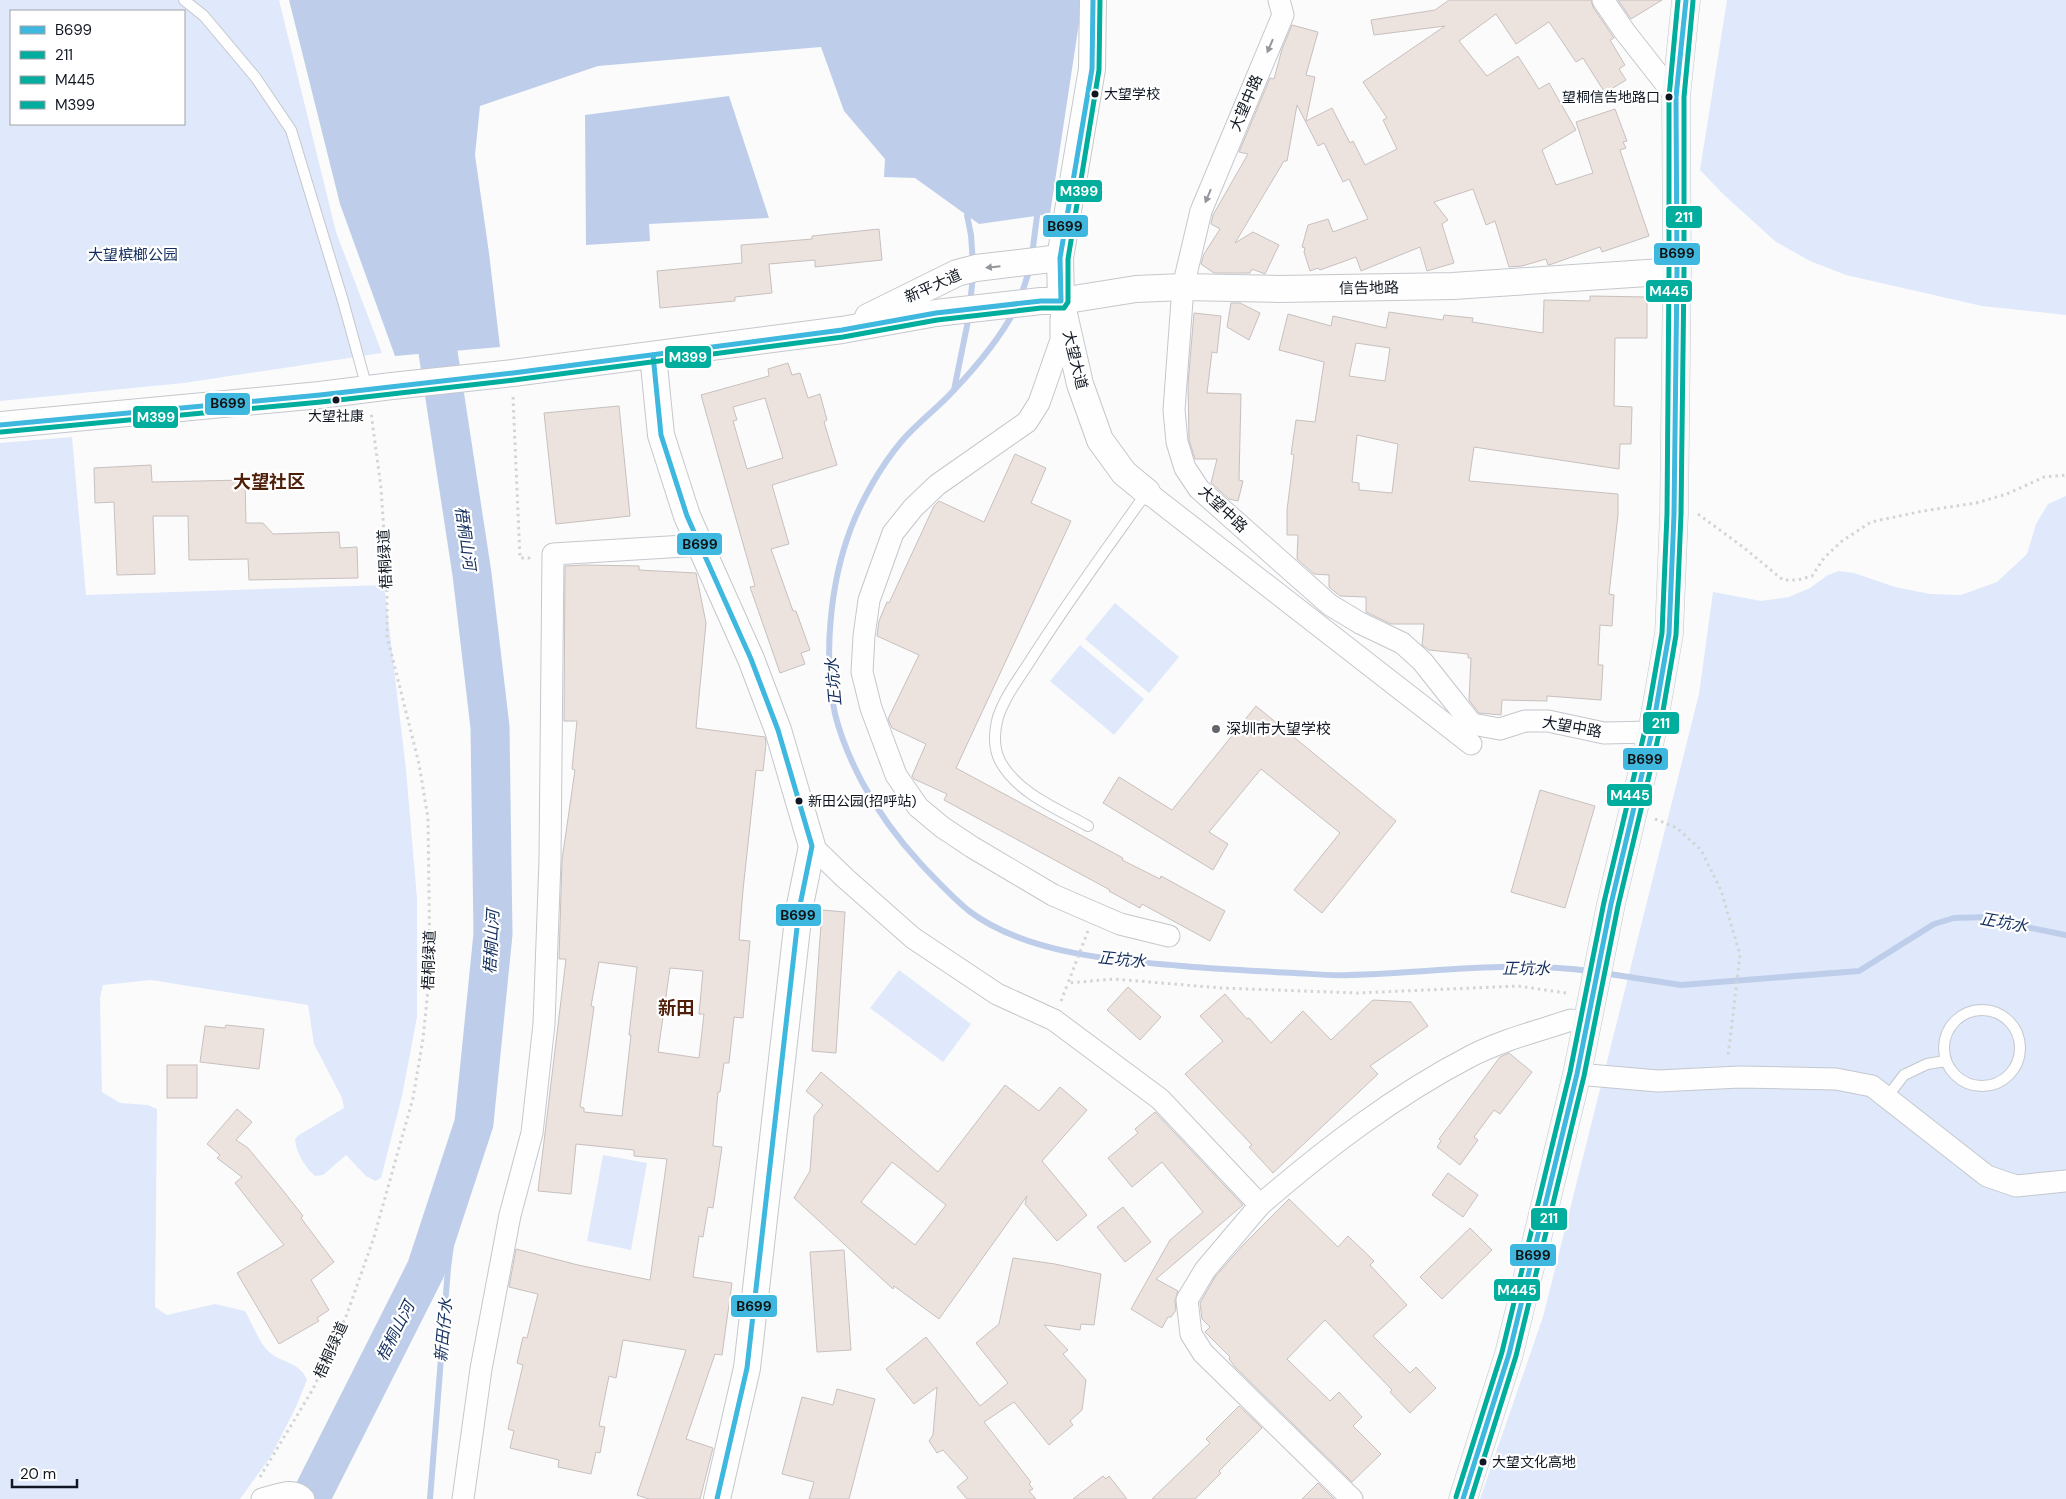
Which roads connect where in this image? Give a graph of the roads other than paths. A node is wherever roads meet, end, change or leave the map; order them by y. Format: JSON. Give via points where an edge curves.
{"nodes":[{"id":1,"x":184,"y":0,"type":"edge"},
{"id":2,"x":1094,"y":0,"type":"edge"},
{"id":3,"x":1279,"y":0,"type":"edge"},
{"id":4,"x":1603,"y":0,"type":"edge"},
{"id":5,"x":1686,"y":0,"type":"edge"},
{"id":6,"x":1676,"y":98,"type":"junction"},
{"id":7,"x":1051,"y":259,"type":"junction"},
{"id":8,"x":1677,"y":271,"type":"junction"},
{"id":9,"x":1183,"y":287,"type":"junction"},
{"id":10,"x":1051,"y":301,"type":"junction"},
{"id":11,"x":842,"y":330,"type":"junction"},
{"id":12,"x":653,"y":355,"type":"junction"},
{"id":13,"x":367,"y":389,"type":"junction"},
{"id":14,"x":0,"y":425,"type":"edge"},
{"id":15,"x":1147,"y":492,"type":"junction"},
{"id":16,"x":701,"y":545,"type":"junction"},
{"id":17,"x":1652,"y":732,"type":"junction"},
{"id":18,"x":1471,"y":744,"type":"dead end"},
{"id":19,"x":1088,"y":826,"type":"dead end"},
{"id":20,"x":812,"y":846,"type":"junction"},
{"id":21,"x":1169,"y":936,"type":"dead end"},
{"id":22,"x":1583,"y":1015,"type":"junction"},
{"id":23,"x":1946,"y":1061,"type":"junction"},
{"id":24,"x":1577,"y":1074,"type":"junction"},
{"id":25,"x":1887,"y":1097,"type":"junction"},
{"id":26,"x":2066,"y":1181,"type":"edge"},
{"id":27,"x":1260,"y":1205,"type":"junction"},
{"id":28,"x":260,"y":1491,"type":"edge"},
{"id":29,"x":304,"y":1499,"type":"edge"},
{"id":30,"x":462,"y":1499,"type":"edge"},
{"id":31,"x":717,"y":1499,"type":"edge"},
{"id":32,"x":1352,"y":1499,"type":"edge"},
{"id":33,"x":1463,"y":1499,"type":"edge"}],
"edges":[{"from":1,"to":13,"type":"lane","via":[[204,16],[256,78],[291,130]]},
{"from":2,"to":7,"type":"street","name":"大望大道","via":[[1092,69]]},
{"from":3,"to":9,"type":"street","name":"大望中路","one_way":true,"via":[[1283,15],[1201,211]]},
{"from":4,"to":6,"type":"street"},
{"from":5,"to":6,"type":"main road"},
{"from":6,"to":8,"type":"main road"},
{"from":7,"to":10,"type":"street","name":"大望大道"},
{"from":7,"to":11,"type":"street","name":"新平大道","one_way":true,"via":[[957,273]]},
{"from":8,"to":9,"type":"street","name":"信告地路","via":[[1453,286]]},
{"from":8,"to":17,"type":"main road","via":[[1669,634]]},
{"from":9,"to":10,"type":"street","name":"信告地路","via":[[1136,289]]},
{"from":9,"to":17,"type":"street","name":"大望中路","via":[[1174,410],[1177,442],[1185,468],[1200,489],[1330,605],[1402,643],[1422,661],[1472,724],[1500,729],[1525,721],[1548,721],[1604,733]]},
{"from":10,"to":11,"type":"street","name":"新平大道","via":[[936,313]]},
{"from":10,"to":15,"type":"street","name":"大望大道","via":[[1100,440],[1124,473]]},
{"from":10,"to":21,"type":"street","via":[[1061,340],[1039,403],[1027,422],[937,485],[893,533],[869,600],[862,672],[892,766],[918,807],[942,827],[1053,895],[1120,924]]},
{"from":11,"to":12,"type":"street","name":"新平大道"},
{"from":12,"to":13,"type":"street","name":"新平大道"},
{"from":12,"to":16,"type":"street","via":[[661,435],[687,516]]},
{"from":13,"to":14,"type":"street","name":"新平大道"},
{"from":15,"to":18,"type":"street"},
{"from":15,"to":19,"type":"lane","via":[[1050,629],[1005,700],[994,732],[999,760],[1012,776],[1034,796]]},
{"from":16,"to":20,"type":"street","via":[[778,730]]},
{"from":16,"to":30,"type":"street","via":[[553,554],[550,860],[544,1024],[532,1133],[510,1215]]},
{"from":17,"to":22,"type":"main road","via":[[1602,953]]},
{"from":20,"to":27,"type":"street","via":[[914,938],[997,994],[1054,1020],[1160,1099]]},
{"from":20,"to":31,"type":"street","via":[[799,910],[747,1368]]},
{"from":22,"to":24,"type":"main road"},
{"from":22,"to":27,"type":"street","via":[[1472,1056],[1403,1096],[1319,1155]]},
{"from":23,"to":23,"type":"lane","via":[[1954,1075],[1965,1082],[1990,1086],[2006,1077],[2017,1062],[2018,1036],[2003,1016],[1992,1011],[1967,1012],[1949,1028],[1944,1040]]},
{"from":23,"to":25,"type":"lane","via":[[1927,1064],[1904,1075]]},
{"from":24,"to":25,"type":"street","via":[[1658,1081],[1836,1079],[1872,1086]]},
{"from":24,"to":33,"type":"main road","via":[[1509,1354]]},
{"from":25,"to":26,"type":"street","via":[[1987,1176],[2016,1186]]},
{"from":27,"to":32,"type":"street","via":[[1205,1270],[1187,1300],[1191,1334],[1203,1353]]},
{"from":28,"to":29,"type":"street","via":[[290,1492],[300,1494]]}]}
